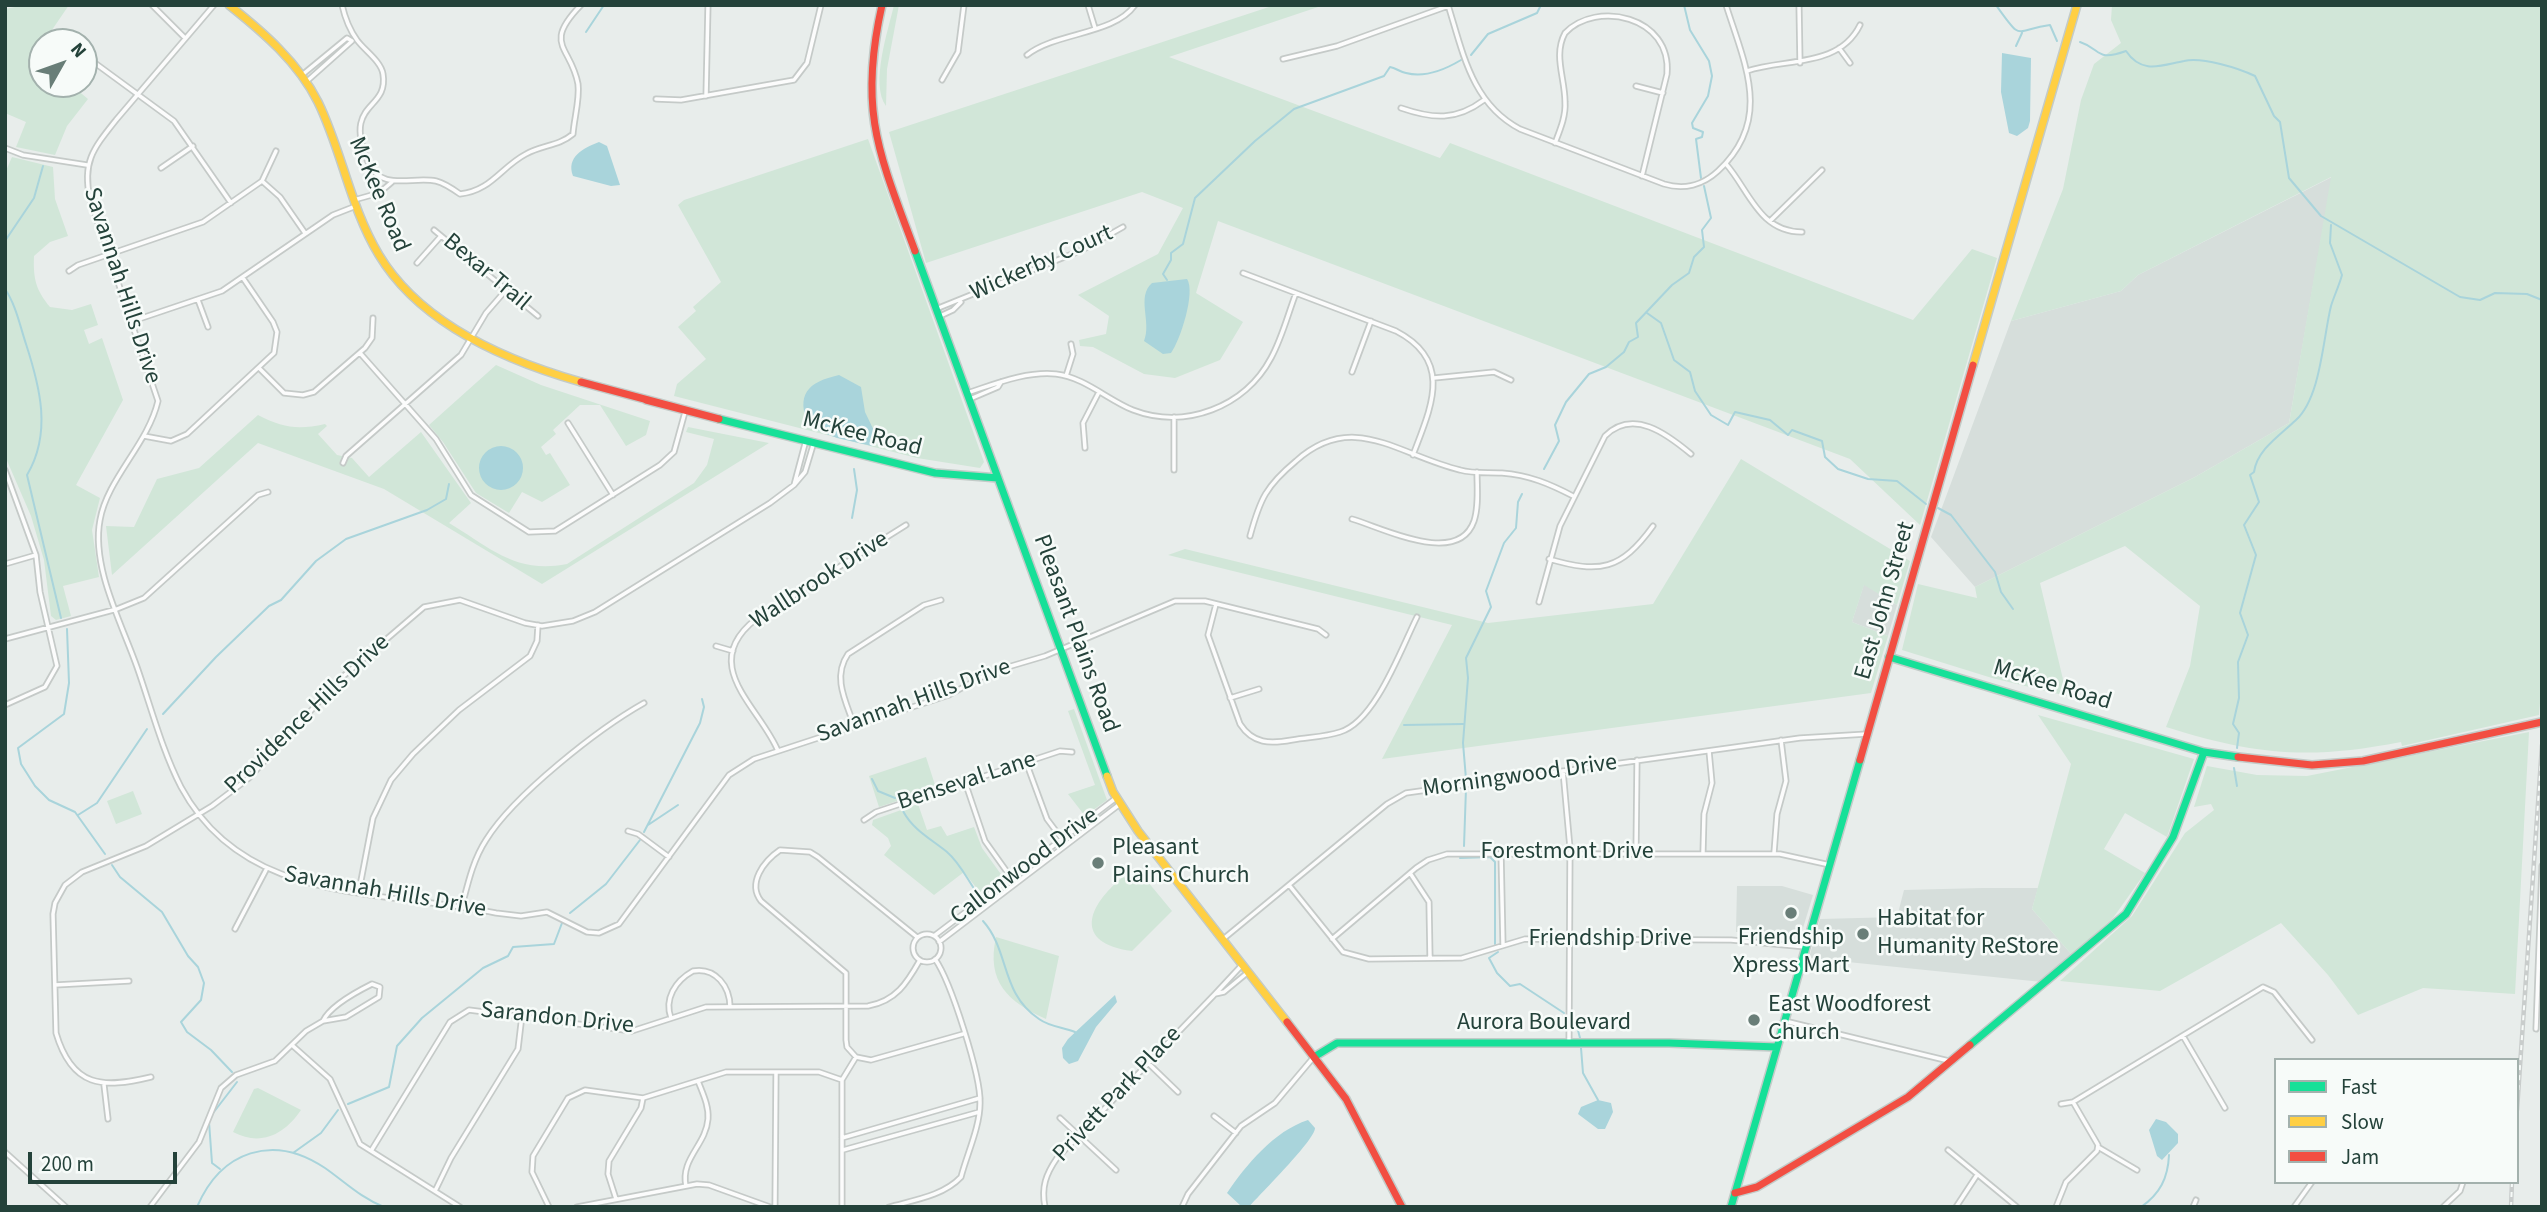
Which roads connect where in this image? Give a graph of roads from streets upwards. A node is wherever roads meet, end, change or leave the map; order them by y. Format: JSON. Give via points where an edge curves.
{"nodes":[{"id":1,"x":152,"y":5,"type":"edge"},
{"id":2,"x":214,"y":5,"type":"edge"},
{"id":3,"x":229,"y":5,"type":"edge"},
{"id":4,"x":342,"y":5,"type":"edge"},
{"id":5,"x":581,"y":5,"type":"edge"},
{"id":6,"x":708,"y":5,"type":"edge"},
{"id":7,"x":821,"y":5,"type":"edge"},
{"id":8,"x":882,"y":5,"type":"edge"},
{"id":9,"x":964,"y":5,"type":"edge"},
{"id":10,"x":1088,"y":5,"type":"edge"},
{"id":11,"x":1135,"y":5,"type":"edge"},
{"id":12,"x":1449,"y":5,"type":"edge"},
{"id":13,"x":1726,"y":5,"type":"edge"},
{"id":14,"x":1799,"y":5,"type":"edge"},
{"id":15,"x":2077,"y":5,"type":"edge"},
{"id":16,"x":1581,"y":14,"type":"dead end"},
{"id":17,"x":1648,"y":21,"type":"dead end"},
{"id":18,"x":1860,"y":24,"type":"dead end"},
{"id":19,"x":1095,"y":28,"type":"junction"},
{"id":20,"x":185,"y":38,"type":"junction"},
{"id":21,"x":354,"y":39,"type":"junction"},
{"id":22,"x":1839,"y":47,"type":"junction"},
{"id":23,"x":329,"y":52,"type":"junction"},
{"id":24,"x":1027,"y":55,"type":"dead end"},
{"id":25,"x":334,"y":58,"type":"junction"},
{"id":26,"x":1283,"y":59,"type":"dead end"},
{"id":27,"x":1800,"y":63,"type":"junction"},
{"id":28,"x":1850,"y":63,"type":"dead end"},
{"id":29,"x":98,"y":66,"type":"edge"},
{"id":30,"x":1747,"y":71,"type":"junction"},
{"id":31,"x":304,"y":79,"type":"junction"},
{"id":32,"x":943,"y":80,"type":"dead end"},
{"id":33,"x":1636,"y":86,"type":"dead end"},
{"id":34,"x":1662,"y":93,"type":"junction"},
{"id":35,"x":136,"y":95,"type":"junction"},
{"id":36,"x":706,"y":96,"type":"junction"},
{"id":37,"x":656,"y":99,"type":"dead end"},
{"id":38,"x":1484,"y":100,"type":"junction"},
{"id":39,"x":1401,"y":108,"type":"dead end"},
{"id":40,"x":1555,"y":143,"type":"junction"},
{"id":41,"x":193,"y":146,"type":"junction"},
{"id":42,"x":5,"y":148,"type":"edge"},
{"id":43,"x":276,"y":150,"type":"dead end"},
{"id":44,"x":1726,"y":164,"type":"junction"},
{"id":45,"x":87,"y":165,"type":"junction"},
{"id":46,"x":161,"y":168,"type":"dead end"},
{"id":47,"x":1822,"y":170,"type":"dead end"},
{"id":48,"x":1642,"y":176,"type":"junction"},
{"id":49,"x":262,"y":181,"type":"junction"},
{"id":50,"x":393,"y":181,"type":"junction"},
{"id":51,"x":231,"y":203,"type":"junction"},
{"id":52,"x":355,"y":203,"type":"junction"},
{"id":53,"x":1770,"y":221,"type":"junction"},
{"id":54,"x":1123,"y":227,"type":"dead end"},
{"id":55,"x":434,"y":230,"type":"dead end"},
{"id":56,"x":1802,"y":232,"type":"dead end"},
{"id":57,"x":304,"y":233,"type":"junction"},
{"id":58,"x":441,"y":236,"type":"junction"},
{"id":59,"x":110,"y":254,"type":"junction"},
{"id":60,"x":417,"y":263,"type":"dead end"},
{"id":61,"x":69,"y":271,"type":"dead end"},
{"id":62,"x":1243,"y":273,"type":"dead end"},
{"id":63,"x":243,"y":278,"type":"junction"},
{"id":64,"x":506,"y":290,"type":"junction"},
{"id":65,"x":1296,"y":293,"type":"junction"},
{"id":66,"x":198,"y":300,"type":"junction"},
{"id":67,"x":962,"y":300,"type":"junction"},
{"id":68,"x":937,"y":313,"type":"junction"},
{"id":69,"x":538,"y":316,"type":"dead end"},
{"id":70,"x":373,"y":318,"type":"dead end"},
{"id":71,"x":133,"y":321,"type":"junction"},
{"id":72,"x":1371,"y":321,"type":"junction"},
{"id":73,"x":208,"y":327,"type":"dead end"},
{"id":74,"x":473,"y":338,"type":"junction"},
{"id":75,"x":1071,"y":344,"type":"dead end"},
{"id":76,"x":360,"y":353,"type":"junction"},
{"id":77,"x":260,"y":369,"type":"junction"},
{"id":78,"x":1352,"y":372,"type":"dead end"},
{"id":79,"x":1066,"y":376,"type":"junction"},
{"id":80,"x":1434,"y":379,"type":"junction"},
{"id":81,"x":1511,"y":380,"type":"dead end"},
{"id":82,"x":1099,"y":392,"type":"junction"},
{"id":83,"x":968,"y":396,"type":"junction"},
{"id":84,"x":646,"y":400,"type":"junction"},
{"id":85,"x":404,"y":404,"type":"junction"},
{"id":86,"x":685,"y":412,"type":"junction"},
{"id":87,"x":1174,"y":417,"type":"junction"},
{"id":88,"x":719,"y":419,"type":"junction"},
{"id":89,"x":568,"y":424,"type":"dead end"},
{"id":90,"x":144,"y":436,"type":"junction"},
{"id":91,"x":810,"y":442,"type":"junction"},
{"id":92,"x":1085,"y":447,"type":"dead end"},
{"id":93,"x":1691,"y":454,"type":"dead end"},
{"id":94,"x":1413,"y":455,"type":"junction"},
{"id":95,"x":343,"y":463,"type":"dead end"},
{"id":96,"x":5,"y":470,"type":"edge"},
{"id":97,"x":1174,"y":470,"type":"dead end"},
{"id":98,"x":1477,"y":472,"type":"junction"},
{"id":99,"x":998,"y":478,"type":"junction"},
{"id":100,"x":12,"y":483,"type":"junction"},
{"id":101,"x":5,"y":484,"type":"edge"},
{"id":102,"x":794,"y":485,"type":"junction"},
{"id":103,"x":268,"y":492,"type":"dead end"},
{"id":104,"x":612,"y":495,"type":"junction"},
{"id":105,"x":1573,"y":496,"type":"junction"},
{"id":106,"x":1352,"y":519,"type":"dead end"},
{"id":107,"x":906,"y":525,"type":"dead end"},
{"id":108,"x":1653,"y":526,"type":"dead end"},
{"id":109,"x":1250,"y":537,"type":"dead end"},
{"id":110,"x":36,"y":555,"type":"junction"},
{"id":111,"x":1549,"y":559,"type":"junction"},
{"id":112,"x":5,"y":564,"type":"edge"},
{"id":113,"x":942,"y":600,"type":"dead end"},
{"id":114,"x":1539,"y":602,"type":"dead end"},
{"id":115,"x":1216,"y":604,"type":"junction"},
{"id":116,"x":117,"y":609,"type":"junction"},
{"id":117,"x":1417,"y":617,"type":"dead end"},
{"id":118,"x":538,"y":625,"type":"junction"},
{"id":119,"x":49,"y":627,"type":"junction"},
{"id":120,"x":1326,"y":635,"type":"dead end"},
{"id":121,"x":5,"y":639,"type":"edge"},
{"id":122,"x":716,"y":646,"type":"dead end"},
{"id":123,"x":1059,"y":650,"type":"junction"},
{"id":124,"x":733,"y":651,"type":"junction"},
{"id":125,"x":1889,"y":657,"type":"junction"},
{"id":126,"x":1259,"y":689,"type":"dead end"},
{"id":127,"x":1230,"y":698,"type":"junction"},
{"id":128,"x":644,"y":703,"type":"dead end"},
{"id":129,"x":5,"y":705,"type":"edge"},
{"id":130,"x":2542,"y":722,"type":"edge"},
{"id":131,"x":854,"y":725,"type":"junction"},
{"id":132,"x":1867,"y":734,"type":"junction"},
{"id":133,"x":1782,"y":740,"type":"junction"},
{"id":134,"x":778,"y":751,"type":"junction"},
{"id":135,"x":1709,"y":751,"type":"junction"},
{"id":136,"x":1072,"y":752,"type":"dead end"},
{"id":137,"x":2204,"y":752,"type":"junction"},
{"id":138,"x":1637,"y":761,"type":"junction"},
{"id":139,"x":1026,"y":762,"type":"junction"},
{"id":140,"x":1563,"y":771,"type":"junction"},
{"id":141,"x":965,"y":782,"type":"junction"},
{"id":142,"x":1118,"y":801,"type":"junction"},
{"id":143,"x":199,"y":814,"type":"junction"},
{"id":144,"x":864,"y":820,"type":"dead end"},
{"id":145,"x":628,"y":831,"type":"dead end"},
{"id":146,"x":1062,"y":839,"type":"junction"},
{"id":147,"x":1501,"y":852,"type":"junction"},
{"id":148,"x":1570,"y":852,"type":"junction"},
{"id":149,"x":1636,"y":853,"type":"junction"},
{"id":150,"x":1703,"y":853,"type":"junction"},
{"id":151,"x":1774,"y":853,"type":"junction"},
{"id":152,"x":669,"y":857,"type":"junction"},
{"id":153,"x":1830,"y":865,"type":"junction"},
{"id":154,"x":2542,"y":866,"type":"edge"},
{"id":155,"x":266,"y":870,"type":"junction"},
{"id":156,"x":1410,"y":873,"type":"junction"},
{"id":157,"x":1010,"y":876,"type":"junction"},
{"id":158,"x":1289,"y":885,"type":"junction"},
{"id":159,"x":359,"y":891,"type":"junction"},
{"id":160,"x":462,"y":906,"type":"junction"},
{"id":161,"x":235,"y":929,"type":"dead end"},
{"id":162,"x":934,"y":936,"type":"junction"},
{"id":163,"x":917,"y":937,"type":"junction"},
{"id":164,"x":1332,"y":939,"type":"junction"},
{"id":165,"x":1571,"y":939,"type":"junction"},
{"id":166,"x":1222,"y":940,"type":"junction"},
{"id":167,"x":939,"y":942,"type":"junction"},
{"id":168,"x":1503,"y":945,"type":"junction"},
{"id":169,"x":1806,"y":947,"type":"junction"},
{"id":170,"x":1430,"y":958,"type":"junction"},
{"id":171,"x":935,"y":959,"type":"junction"},
{"id":172,"x":920,"y":960,"type":"junction"},
{"id":173,"x":1242,"y":965,"type":"junction"},
{"id":174,"x":1248,"y":973,"type":"junction"},
{"id":175,"x":130,"y":981,"type":"dead end"},
{"id":176,"x":54,"y":985,"type":"junction"},
{"id":177,"x":1215,"y":994,"type":"junction"},
{"id":178,"x":730,"y":1007,"type":"junction"},
{"id":179,"x":847,"y":1007,"type":"junction"},
{"id":180,"x":522,"y":1015,"type":"junction"},
{"id":181,"x":671,"y":1018,"type":"junction"},
{"id":182,"x":323,"y":1021,"type":"junction"},
{"id":183,"x":1785,"y":1021,"type":"junction"},
{"id":184,"x":2536,"y":1028,"type":"dead end"},
{"id":185,"x":963,"y":1034,"type":"junction"},
{"id":186,"x":2183,"y":1035,"type":"junction"},
{"id":187,"x":2312,"y":1040,"type":"dead end"},
{"id":188,"x":1569,"y":1042,"type":"junction"},
{"id":189,"x":293,"y":1046,"type":"junction"},
{"id":190,"x":1777,"y":1047,"type":"junction"},
{"id":191,"x":1314,"y":1057,"type":"junction"},
{"id":192,"x":856,"y":1058,"type":"junction"},
{"id":193,"x":1951,"y":1062,"type":"junction"},
{"id":194,"x":1148,"y":1063,"type":"junction"},
{"id":195,"x":776,"y":1072,"type":"junction"},
{"id":196,"x":151,"y":1077,"type":"dead end"},
{"id":197,"x":842,"y":1080,"type":"junction"},
{"id":198,"x":698,"y":1081,"type":"junction"},
{"id":199,"x":104,"y":1085,"type":"junction"},
{"id":200,"x":1178,"y":1092,"type":"dead end"},
{"id":201,"x":643,"y":1098,"type":"junction"},
{"id":202,"x":980,"y":1098,"type":"junction"},
{"id":203,"x":2073,"y":1102,"type":"junction"},
{"id":204,"x":2061,"y":1104,"type":"dead end"},
{"id":205,"x":2225,"y":1108,"type":"dead end"},
{"id":206,"x":979,"y":1112,"type":"junction"},
{"id":207,"x":1214,"y":1116,"type":"dead end"},
{"id":208,"x":1060,"y":1118,"type":"dead end"},
{"id":209,"x":108,"y":1119,"type":"dead end"},
{"id":210,"x":1236,"y":1133,"type":"junction"},
{"id":211,"x":1079,"y":1135,"type":"junction"},
{"id":212,"x":842,"y":1138,"type":"junction"},
{"id":213,"x":2098,"y":1147,"type":"junction"},
{"id":214,"x":842,"y":1150,"type":"junction"},
{"id":215,"x":1948,"y":1150,"type":"dead end"},
{"id":216,"x":371,"y":1151,"type":"junction"},
{"id":217,"x":5,"y":1152,"type":"edge"},
{"id":218,"x":1116,"y":1170,"type":"dead end"},
{"id":219,"x":2137,"y":1170,"type":"dead end"},
{"id":220,"x":1977,"y":1175,"type":"junction"},
{"id":221,"x":2311,"y":1184,"type":"edge"},
{"id":222,"x":2462,"y":1184,"type":"edge"},
{"id":223,"x":686,"y":1186,"type":"junction"},
{"id":224,"x":435,"y":1191,"type":"junction"},
{"id":225,"x":1735,"y":1193,"type":"junction"},
{"id":226,"x":616,"y":1199,"type":"junction"},
{"id":227,"x":2196,"y":1200,"type":"dead end"},
{"id":228,"x":66,"y":1207,"type":"edge"},
{"id":229,"x":150,"y":1207,"type":"edge"},
{"id":230,"x":460,"y":1207,"type":"edge"},
{"id":231,"x":549,"y":1207,"type":"edge"},
{"id":232,"x":577,"y":1207,"type":"edge"},
{"id":233,"x":773,"y":1207,"type":"edge"},
{"id":234,"x":842,"y":1207,"type":"edge"},
{"id":235,"x":889,"y":1207,"type":"edge"},
{"id":236,"x":1045,"y":1207,"type":"edge"},
{"id":237,"x":1182,"y":1207,"type":"edge"},
{"id":238,"x":1402,"y":1207,"type":"edge"},
{"id":239,"x":1731,"y":1207,"type":"edge"},
{"id":240,"x":1956,"y":1207,"type":"edge"},
{"id":241,"x":2017,"y":1207,"type":"edge"},
{"id":242,"x":2056,"y":1207,"type":"edge"},
{"id":243,"x":2193,"y":1207,"type":"edge"},
{"id":244,"x":2294,"y":1207,"type":"edge"},
{"id":245,"x":2444,"y":1207,"type":"edge"}],
"edges":[{"from":1,"to":20,"type":"street"},
{"from":2,"to":20,"type":"street","name":"Savannah Hills Drive"},
{"from":3,"to":31,"type":"street","name":"McKee Road","via":[[271,41]]},
{"from":4,"to":21,"type":"street"},
{"from":5,"to":50,"type":"street","via":[[562,29],[562,48],[578,86],[573,134],[561,143],[526,154],[486,187],[460,194],[438,181]]},
{"from":6,"to":36,"type":"street"},
{"from":7,"to":36,"type":"street","via":[[807,63],[794,80]]},
{"from":8,"to":68,"type":"street","name":"Pleasant Plains Road","via":[[870,71],[874,134]]},
{"from":9,"to":32,"type":"street","via":[[958,52]]},
{"from":10,"to":19,"type":"street"},
{"from":11,"to":19,"type":"street","via":[[1124,17]]},
{"from":12,"to":26,"type":"street","via":[[1337,46]]},
{"from":12,"to":38,"type":"street","via":[[1471,77]]},
{"from":13,"to":30,"type":"street"},
{"from":14,"to":27,"type":"street"},
{"from":15,"to":125,"type":"street","name":"East John Street"},
{"from":16,"to":40,"type":"street","via":[[1560,46],[1566,105]]},
{"from":17,"to":34,"type":"street","via":[[1666,52]]},
{"from":18,"to":22,"type":"street"},
{"from":19,"to":24,"type":"street"},
{"from":20,"to":35,"type":"street","name":"Savannah Hills Drive"},
{"from":21,"to":23,"type":"street","via":[[347,38]]},
{"from":21,"to":25,"type":"street"},
{"from":21,"to":50,"type":"street","via":[[383,76],[382,91],[358,126],[362,148],[371,167]]},
{"from":22,"to":27,"type":"street"},
{"from":22,"to":28,"type":"street"},
{"from":23,"to":25,"type":"street"},
{"from":23,"to":31,"type":"street"},
{"from":25,"to":31,"type":"street"},
{"from":27,"to":30,"type":"street"},
{"from":29,"to":35,"type":"street"},
{"from":30,"to":44,"type":"street","via":[[1750,117],[1740,145]]},
{"from":31,"to":52,"type":"street","name":"McKee Road"},
{"from":33,"to":34,"type":"street"},
{"from":34,"to":48,"type":"street"},
{"from":35,"to":41,"type":"street","via":[[174,121]]},
{"from":35,"to":45,"type":"street","name":"Savannah Hills Drive"},
{"from":36,"to":37,"type":"street"},
{"from":38,"to":39,"type":"street","via":[[1450,117]]},
{"from":38,"to":40,"type":"street","via":[[1510,124]]},
{"from":40,"to":48,"type":"street"},
{"from":41,"to":46,"type":"street"},
{"from":41,"to":51,"type":"street"},
{"from":42,"to":45,"type":"street"},
{"from":43,"to":49,"type":"street"},
{"from":44,"to":48,"type":"street","via":[[1712,177],[1688,186],[1670,186]]},
{"from":44,"to":53,"type":"street","via":[[1749,201]]},
{"from":45,"to":59,"type":"street","name":"Savannah Hills Drive","via":[[90,199]]},
{"from":47,"to":53,"type":"street"},
{"from":49,"to":51,"type":"street"},
{"from":49,"to":57,"type":"street","via":[[280,197]]},
{"from":50,"to":52,"type":"street"},
{"from":51,"to":59,"type":"street","via":[[203,222]]},
{"from":52,"to":57,"type":"street"},
{"from":52,"to":74,"type":"street","name":"McKee Road","via":[[372,242],[395,277],[420,302]]},
{"from":53,"to":56,"type":"street"},
{"from":54,"to":67,"type":"street","name":"Wickerby Court","via":[[1082,250]]},
{"from":55,"to":58,"type":"street","name":"Bexar Trail"},
{"from":57,"to":63,"type":"street"},
{"from":58,"to":60,"type":"street"},
{"from":58,"to":64,"type":"street","name":"Bexar Trail"},
{"from":59,"to":61,"type":"street"},
{"from":59,"to":71,"type":"street","name":"Savannah Hills Drive"},
{"from":62,"to":65,"type":"street"},
{"from":63,"to":66,"type":"street"},
{"from":63,"to":77,"type":"street","via":[[277,332],[274,353]]},
{"from":64,"to":69,"type":"street","name":"Bexar Trail"},
{"from":64,"to":74,"type":"street"},
{"from":65,"to":72,"type":"street"},
{"from":65,"to":87,"type":"street","via":[[1270,359],[1251,384],[1216,408]]},
{"from":66,"to":71,"type":"street"},
{"from":66,"to":73,"type":"street"},
{"from":67,"to":68,"type":"street","name":"Wickerby Court"},
{"from":67,"to":68,"type":"street","name":"Wickerby Court","via":[[953,310]]},
{"from":68,"to":83,"type":"street","name":"Pleasant Plains Road"},
{"from":70,"to":76,"type":"street","via":[[372,338]]},
{"from":71,"to":90,"type":"street","name":"Savannah Hills Drive","via":[[158,401]]},
{"from":72,"to":78,"type":"street"},
{"from":72,"to":80,"type":"street","via":[[1417,345]]},
{"from":74,"to":84,"type":"street","name":"McKee Road","via":[[556,377]]},
{"from":74,"to":85,"type":"street","via":[[461,355]]},
{"from":75,"to":79,"type":"street","via":[[1073,354]]},
{"from":76,"to":77,"type":"street","via":[[314,392],[303,395],[284,393]]},
{"from":76,"to":85,"type":"street"},
{"from":77,"to":90,"type":"street","via":[[187,434],[171,441]]},
{"from":79,"to":82,"type":"street"},
{"from":79,"to":83,"type":"street","via":[[1034,374]]},
{"from":80,"to":81,"type":"street","via":[[1494,372]]},
{"from":80,"to":94,"type":"street","via":[[1431,406]]},
{"from":82,"to":87,"type":"street","via":[[1134,410]]},
{"from":82,"to":92,"type":"street","via":[[1083,423]]},
{"from":83,"to":99,"type":"street","name":"Pleasant Plains Road"},
{"from":84,"to":86,"type":"street","name":"McKee Road"},
{"from":84,"to":88,"type":"street","name":"McKee Road"},
{"from":85,"to":95,"type":"street","via":[[345,456]]},
{"from":85,"to":104,"type":"street","via":[[436,439],[471,495],[528,532],[555,531]]},
{"from":86,"to":88,"type":"street","name":"McKee Road"},
{"from":86,"to":104,"type":"street","via":[[669,458]]},
{"from":87,"to":97,"type":"street"},
{"from":88,"to":91,"type":"street","name":"McKee Road"},
{"from":89,"to":104,"type":"street"},
{"from":90,"to":116,"type":"street","name":"Savannah Hills Drive","via":[[100,517],[98,536],[105,576]]},
{"from":91,"to":99,"type":"street","name":"McKee Road","via":[[935,473]]},
{"from":91,"to":102,"type":"street"},
{"from":91,"to":102,"type":"street","name":"Providence Hills Drive","via":[[805,472]]},
{"from":93,"to":105,"type":"street","via":[[1649,427],[1637,423],[1618,426],[1605,436]]},
{"from":94,"to":98,"type":"street"},
{"from":94,"to":109,"type":"street","via":[[1353,435],[1321,442],[1269,485]]},
{"from":96,"to":100,"type":"street"},
{"from":98,"to":105,"type":"street","via":[[1532,477]]},
{"from":98,"to":106,"type":"street","via":[[1475,519],[1451,544],[1431,544]]},
{"from":99,"to":123,"type":"street","name":"Pleasant Plains Road"},
{"from":100,"to":101,"type":"street"},
{"from":100,"to":110,"type":"street"},
{"from":102,"to":118,"type":"street","name":"Providence Hills Drive","via":[[595,612],[573,621]]},
{"from":103,"to":116,"type":"street","via":[[258,495],[144,597]]},
{"from":105,"to":111,"type":"street"},
{"from":107,"to":124,"type":"street","name":"Wallbrook Drive","via":[[756,619],[744,629]]},
{"from":108,"to":111,"type":"street","via":[[1636,549],[1608,566],[1582,567]]},
{"from":110,"to":112,"type":"street"},
{"from":110,"to":119,"type":"street"},
{"from":111,"to":114,"type":"street"},
{"from":113,"to":131,"type":"street","via":[[924,605],[848,654],[840,684]]},
{"from":115,"to":120,"type":"street","name":"Savannah Hills Drive","via":[[1318,629]]},
{"from":115,"to":123,"type":"street","name":"Savannah Hills Drive","via":[[1175,601]]},
{"from":115,"to":127,"type":"street","via":[[1208,635]]},
{"from":116,"to":119,"type":"street"},
{"from":116,"to":143,"type":"street","name":"Savannah Hills Drive","via":[[174,771]]},
{"from":117,"to":127,"type":"street","via":[[1372,706],[1342,732],[1276,743],[1257,740],[1240,724]]},
{"from":118,"to":143,"type":"street","name":"Providence Hills Drive","via":[[460,600],[424,607],[340,679],[249,778]]},
{"from":118,"to":159,"type":"street","via":[[530,656],[459,710],[391,780],[373,818]]},
{"from":119,"to":121,"type":"street"},
{"from":119,"to":129,"type":"street","via":[[57,660],[54,673],[39,691]]},
{"from":122,"to":124,"type":"street"},
{"from":123,"to":131,"type":"street","name":"Savannah Hills Drive","via":[[992,673],[949,695]]},
{"from":123,"to":142,"type":"street","name":"Pleasant Plains Road"},
{"from":124,"to":134,"type":"street","name":"Wallbrook Drive","via":[[736,686],[767,726]]},
{"from":125,"to":132,"type":"street","name":"East John Street"},
{"from":125,"to":137,"type":"street","name":"McKee Road"},
{"from":126,"to":127,"type":"street"},
{"from":128,"to":160,"type":"street","via":[[606,724],[504,816],[480,850]]},
{"from":130,"to":137,"type":"street","name":"McKee Road","via":[[2338,764],[2270,762]]},
{"from":131,"to":134,"type":"street","name":"Savannah Hills Drive"},
{"from":132,"to":133,"type":"street","name":"Morningwood Drive"},
{"from":132,"to":153,"type":"street","name":"East John Street"},
{"from":133,"to":135,"type":"street","name":"Morningwood Drive"},
{"from":133,"to":151,"type":"street","via":[[1786,781]]},
{"from":134,"to":152,"type":"street","name":"Savannah Hills Drive","via":[[736,769]]},
{"from":135,"to":138,"type":"street","name":"Morningwood Drive"},
{"from":135,"to":150,"type":"street","via":[[1713,783],[1703,820]]},
{"from":136,"to":139,"type":"street","name":"Benseval Lane","via":[[1060,751]]},
{"from":137,"to":193,"type":"street","via":[[2173,837],[2126,914]]},
{"from":138,"to":140,"type":"street","name":"Morningwood Drive"},
{"from":138,"to":149,"type":"street"},
{"from":139,"to":141,"type":"street","name":"Benseval Lane"},
{"from":139,"to":146,"type":"street","via":[[1047,819]]},
{"from":140,"to":148,"type":"street"},
{"from":140,"to":158,"type":"street","name":"Morningwood Drive","via":[[1401,795]]},
{"from":141,"to":144,"type":"street","name":"Benseval Lane"},
{"from":141,"to":157,"type":"street","via":[[985,841]]},
{"from":142,"to":146,"type":"street","name":"Callonwood Drive"},
{"from":142,"to":166,"type":"street","name":"Pleasant Plains Road"},
{"from":142,"to":167,"type":"street","name":"Callonwood Drive"},
{"from":143,"to":155,"type":"street","name":"Savannah Hills Drive","via":[[222,839]]},
{"from":143,"to":176,"type":"street","name":"Providence Hills Drive","via":[[146,846],[82,872],[59,893],[53,914]]},
{"from":145,"to":152,"type":"street"},
{"from":146,"to":157,"type":"street","name":"Callonwood Drive"},
{"from":147,"to":148,"type":"street","name":"Forestmont Drive"},
{"from":147,"to":156,"type":"street","name":"Forestmont Drive","via":[[1441,855]]},
{"from":147,"to":168,"type":"street"},
{"from":148,"to":149,"type":"street","name":"Forestmont Drive"},
{"from":148,"to":165,"type":"street"},
{"from":149,"to":150,"type":"street","name":"Forestmont Drive"},
{"from":150,"to":151,"type":"street","name":"Forestmont Drive"},
{"from":151,"to":153,"type":"street","name":"Forestmont Drive"},
{"from":152,"to":160,"type":"street","name":"Savannah Hills Drive","via":[[610,931],[587,932],[547,912],[521,916]]},
{"from":153,"to":169,"type":"street","name":"East John Street"},
{"from":154,"to":184,"type":"street"},
{"from":155,"to":159,"type":"street","name":"Savannah Hills Drive","via":[[291,880]]},
{"from":155,"to":161,"type":"street"},
{"from":156,"to":164,"type":"street","name":"Forestmont Drive"},
{"from":156,"to":170,"type":"street","via":[[1429,902]]},
{"from":157,"to":162,"type":"street","name":"Callonwood Drive"},
{"from":158,"to":164,"type":"street","name":"Friendship Drive"},
{"from":158,"to":166,"type":"street","name":"Morningwood Drive"},
{"from":159,"to":160,"type":"street","name":"Savannah Hills Drive"},
{"from":162,"to":163,"type":"street"},
{"from":162,"to":167,"type":"street"},
{"from":163,"to":172,"type":"street","via":[[913,949]]},
{"from":163,"to":179,"type":"street","via":[[810,852],[790,849],[773,855],[756,878],[757,896],[842,968],[847,978]]},
{"from":164,"to":170,"type":"street","name":"Friendship Drive","via":[[1343,952],[1357,957]]},
{"from":165,"to":168,"type":"street","name":"Friendship Drive","via":[[1525,939]]},
{"from":165,"to":169,"type":"street","name":"Friendship Drive","via":[[1731,940]]},
{"from":165,"to":188,"type":"street"},
{"from":166,"to":173,"type":"street","name":"Pleasant Plains Road"},
{"from":167,"to":171,"type":"street"},
{"from":168,"to":170,"type":"street","name":"Friendship Drive","via":[[1462,958]]},
{"from":169,"to":183,"type":"street","name":"East John Street"},
{"from":171,"to":172,"type":"street"},
{"from":171,"to":185,"type":"street"},
{"from":172,"to":179,"type":"street","name":"Sarandon Drive","via":[[890,999]]},
{"from":173,"to":174,"type":"street","name":"Pleasant Plains Road"},
{"from":173,"to":177,"type":"street","name":"Privett Park Place"},
{"from":174,"to":177,"type":"street","name":"Privett Park Place"},
{"from":174,"to":191,"type":"street","name":"Pleasant Plains Road"},
{"from":175,"to":176,"type":"street"},
{"from":176,"to":199,"type":"street","name":"Providence Hills Drive","via":[[56,1033],[62,1051],[83,1076]]},
{"from":177,"to":194,"type":"street","name":"Privett Park Place"},
{"from":178,"to":179,"type":"street","name":"Sarandon Drive"},
{"from":178,"to":181,"type":"street","name":"Sarandon Drive","via":[[696,1009]]},
{"from":178,"to":181,"type":"street","via":[[730,991],[723,981],[706,971],[693,971],[670,996]]},
{"from":179,"to":192,"type":"street","via":[[847,1047]]},
{"from":180,"to":181,"type":"street","name":"Sarandon Drive","via":[[632,1031]]},
{"from":180,"to":216,"type":"street","name":"Sarandon Drive","via":[[469,1010],[450,1022]]},
{"from":180,"to":224,"type":"street","via":[[518,1049]]},
{"from":182,"to":182,"type":"street","via":[[346,1017],[379,997],[380,987],[372,984],[360,990],[327,1013]]},
{"from":182,"to":189,"type":"street"},
{"from":183,"to":190,"type":"street","name":"East John Street"},
{"from":183,"to":193,"type":"street"},
{"from":185,"to":192,"type":"street","via":[[871,1060]]},
{"from":185,"to":202,"type":"street"},
{"from":186,"to":187,"type":"street","via":[[2263,987],[2274,992]]},
{"from":186,"to":203,"type":"street"},
{"from":186,"to":205,"type":"street"},
{"from":188,"to":190,"type":"street","name":"Aurora Boulevard"},
{"from":188,"to":191,"type":"street","name":"Aurora Boulevard","via":[[1337,1043]]},
{"from":189,"to":216,"type":"street","via":[[330,1079],[354,1136]]},
{"from":189,"to":229,"type":"street","via":[[275,1061],[236,1076],[220,1088],[199,1142]]},
{"from":190,"to":225,"type":"street","name":"East John Street"},
{"from":191,"to":210,"type":"street","via":[[1275,1103]]},
{"from":191,"to":238,"type":"street","name":"Pleasant Plains Road","via":[[1357,1117]]},
{"from":192,"to":197,"type":"street"},
{"from":193,"to":225,"type":"street","via":[[1889,1110],[1757,1187]]},
{"from":194,"to":200,"type":"street"},
{"from":194,"to":211,"type":"street","name":"Privett Park Place"},
{"from":195,"to":197,"type":"street","via":[[819,1072]]},
{"from":195,"to":198,"type":"street","via":[[726,1072]]},
{"from":195,"to":233,"type":"street"},
{"from":196,"to":199,"type":"street"},
{"from":197,"to":212,"type":"street"},
{"from":198,"to":201,"type":"street"},
{"from":198,"to":223,"type":"street","via":[[709,1116],[705,1133],[685,1166]]},
{"from":199,"to":209,"type":"street"},
{"from":201,"to":226,"type":"street","via":[[609,1161]]},
{"from":201,"to":231,"type":"street","via":[[585,1090],[568,1098],[533,1156],[532,1172]]},
{"from":202,"to":206,"type":"street"},
{"from":202,"to":212,"type":"street"},
{"from":203,"to":204,"type":"street"},
{"from":203,"to":213,"type":"street"},
{"from":206,"to":214,"type":"street"},
{"from":206,"to":235,"type":"street","via":[[961,1177],[946,1190]]},
{"from":207,"to":210,"type":"street"},
{"from":208,"to":211,"type":"street"},
{"from":210,"to":237,"type":"street"},
{"from":211,"to":218,"type":"street"},
{"from":211,"to":236,"type":"street","name":"Privett Park Place","via":[[1048,1172],[1043,1187]]},
{"from":212,"to":214,"type":"street"},
{"from":213,"to":219,"type":"street"},
{"from":213,"to":242,"type":"street","via":[[2066,1182]]},
{"from":214,"to":234,"type":"street"},
{"from":215,"to":220,"type":"street"},
{"from":216,"to":224,"type":"street"},
{"from":217,"to":228,"type":"street"},
{"from":220,"to":240,"type":"street"},
{"from":220,"to":241,"type":"street"},
{"from":221,"to":244,"type":"street"},
{"from":222,"to":245,"type":"street"},
{"from":223,"to":226,"type":"street"},
{"from":223,"to":233,"type":"street","via":[[709,1185]]},
{"from":224,"to":230,"type":"street"},
{"from":225,"to":239,"type":"street","name":"East John Street"},
{"from":226,"to":232,"type":"street"},
{"from":227,"to":243,"type":"street"}]}
